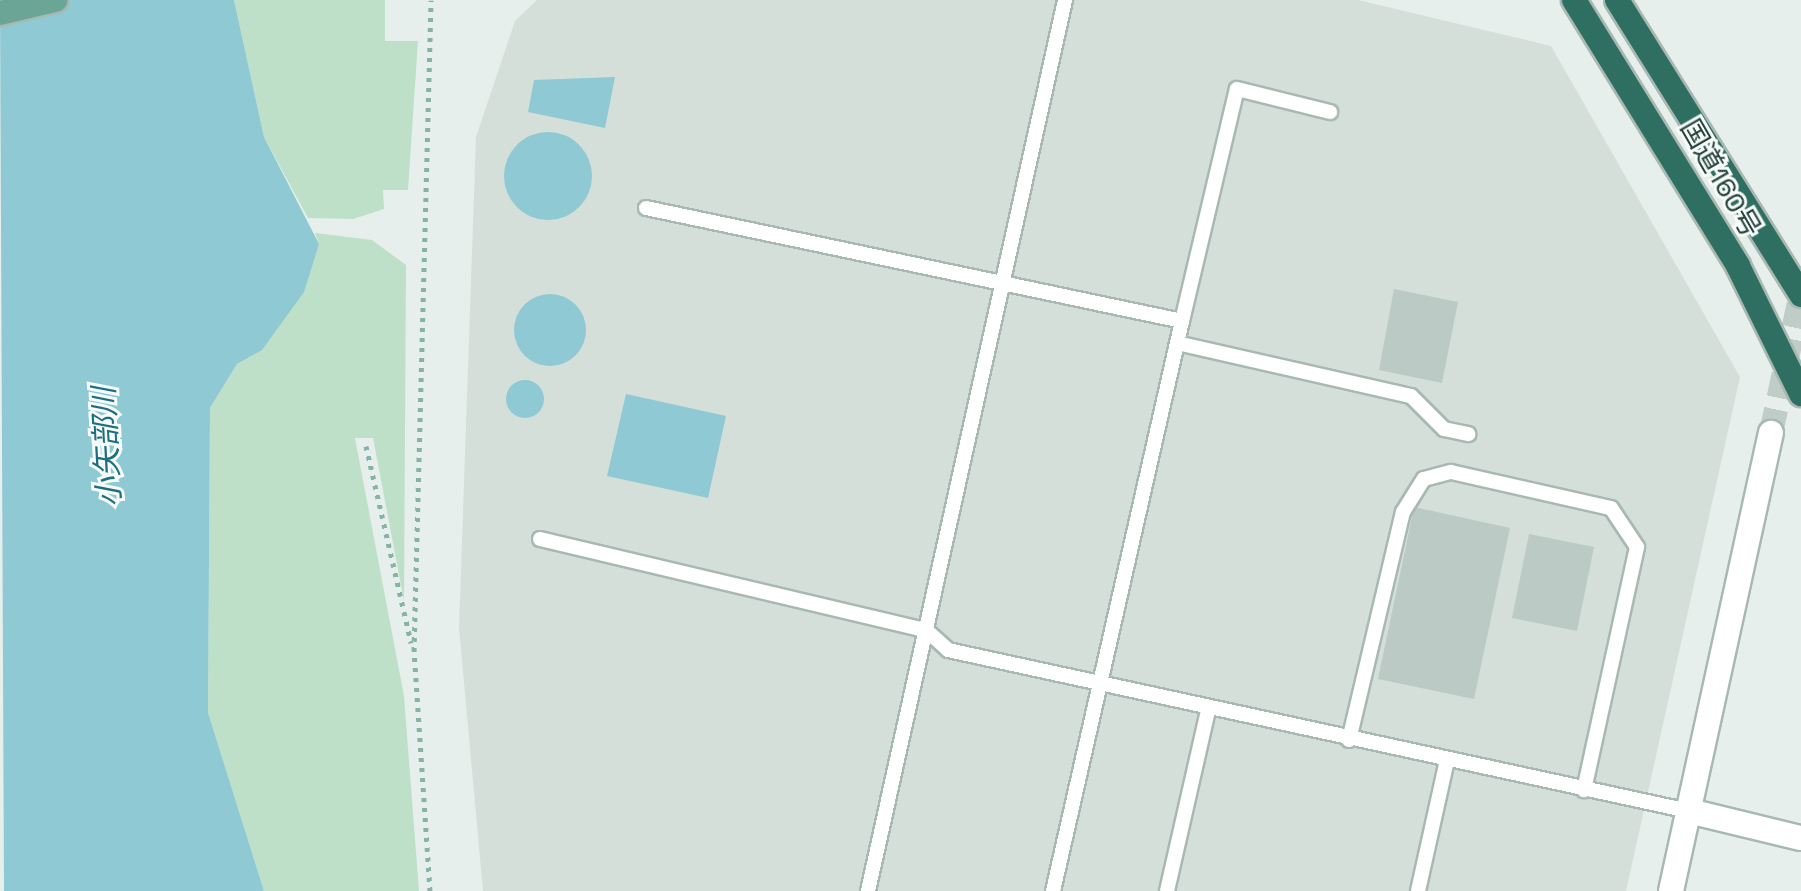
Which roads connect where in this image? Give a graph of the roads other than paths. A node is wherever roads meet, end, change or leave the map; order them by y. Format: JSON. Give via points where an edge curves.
{"nodes":[{"id":1,"x":55,"y":0,"type":"edge"},
{"id":2,"x":1065,"y":0,"type":"edge"},
{"id":3,"x":1574,"y":0,"type":"edge"},
{"id":4,"x":1617,"y":0,"type":"edge"},
{"id":5,"x":0,"y":13,"type":"edge"},
{"id":6,"x":1330,"y":112,"type":"dead end"},
{"id":7,"x":646,"y":208,"type":"dead end"},
{"id":8,"x":1003,"y":280,"type":"junction"},
{"id":9,"x":1801,"y":295,"type":"edge"},
{"id":10,"x":1182,"y":321,"type":"junction"},
{"id":11,"x":1177,"y":343,"type":"junction"},
{"id":12,"x":1801,"y":394,"type":"edge"},
{"id":13,"x":1771,"y":433,"type":"tunnel mouth"},
{"id":14,"x":1468,"y":434,"type":"dead end"},
{"id":15,"x":540,"y":539,"type":"dead end"},
{"id":16,"x":926,"y":630,"type":"junction"},
{"id":17,"x":1099,"y":683,"type":"junction"},
{"id":18,"x":1208,"y":710,"type":"junction"},
{"id":19,"x":1349,"y":740,"type":"junction"},
{"id":20,"x":1447,"y":760,"type":"junction"},
{"id":21,"x":1584,"y":790,"type":"junction"},
{"id":22,"x":1689,"y":811,"type":"junction"},
{"id":23,"x":1801,"y":838,"type":"edge"},
{"id":24,"x":868,"y":891,"type":"edge"},
{"id":25,"x":1053,"y":891,"type":"edge"},
{"id":26,"x":1167,"y":891,"type":"edge"},
{"id":27,"x":1418,"y":891,"type":"edge"},
{"id":28,"x":1671,"y":891,"type":"edge"}],
"edges":[{"from":1,"to":5,"type":"main road"},
{"from":2,"to":8,"type":"lane"},
{"from":3,"to":12,"type":"highway","name":"国道160号","via":[[1738,266]]},
{"from":4,"to":9,"type":"highway","name":"国道160号"},
{"from":6,"to":10,"type":"lane","via":[[1237,89]]},
{"from":7,"to":8,"type":"lane"},
{"from":8,"to":10,"type":"lane"},
{"from":8,"to":16,"type":"lane"},
{"from":10,"to":11,"type":"lane"},
{"from":11,"to":14,"type":"lane","via":[[1411,396],[1444,429]]},
{"from":11,"to":17,"type":"lane"},
{"from":13,"to":22,"type":"street"},
{"from":15,"to":16,"type":"lane"},
{"from":16,"to":17,"type":"lane","via":[[948,650]]},
{"from":16,"to":24,"type":"lane"},
{"from":17,"to":18,"type":"lane"},
{"from":17,"to":25,"type":"lane"},
{"from":18,"to":19,"type":"lane"},
{"from":18,"to":26,"type":"lane"},
{"from":19,"to":20,"type":"lane"},
{"from":19,"to":21,"type":"lane","via":[[1403,512],[1424,479],[1456,468],[1594,498],[1611,508],[1637,547]]},
{"from":20,"to":21,"type":"lane"},
{"from":20,"to":27,"type":"lane"},
{"from":21,"to":22,"type":"lane"},
{"from":22,"to":23,"type":"street","via":[[1743,831]]},
{"from":22,"to":28,"type":"street"}]}
